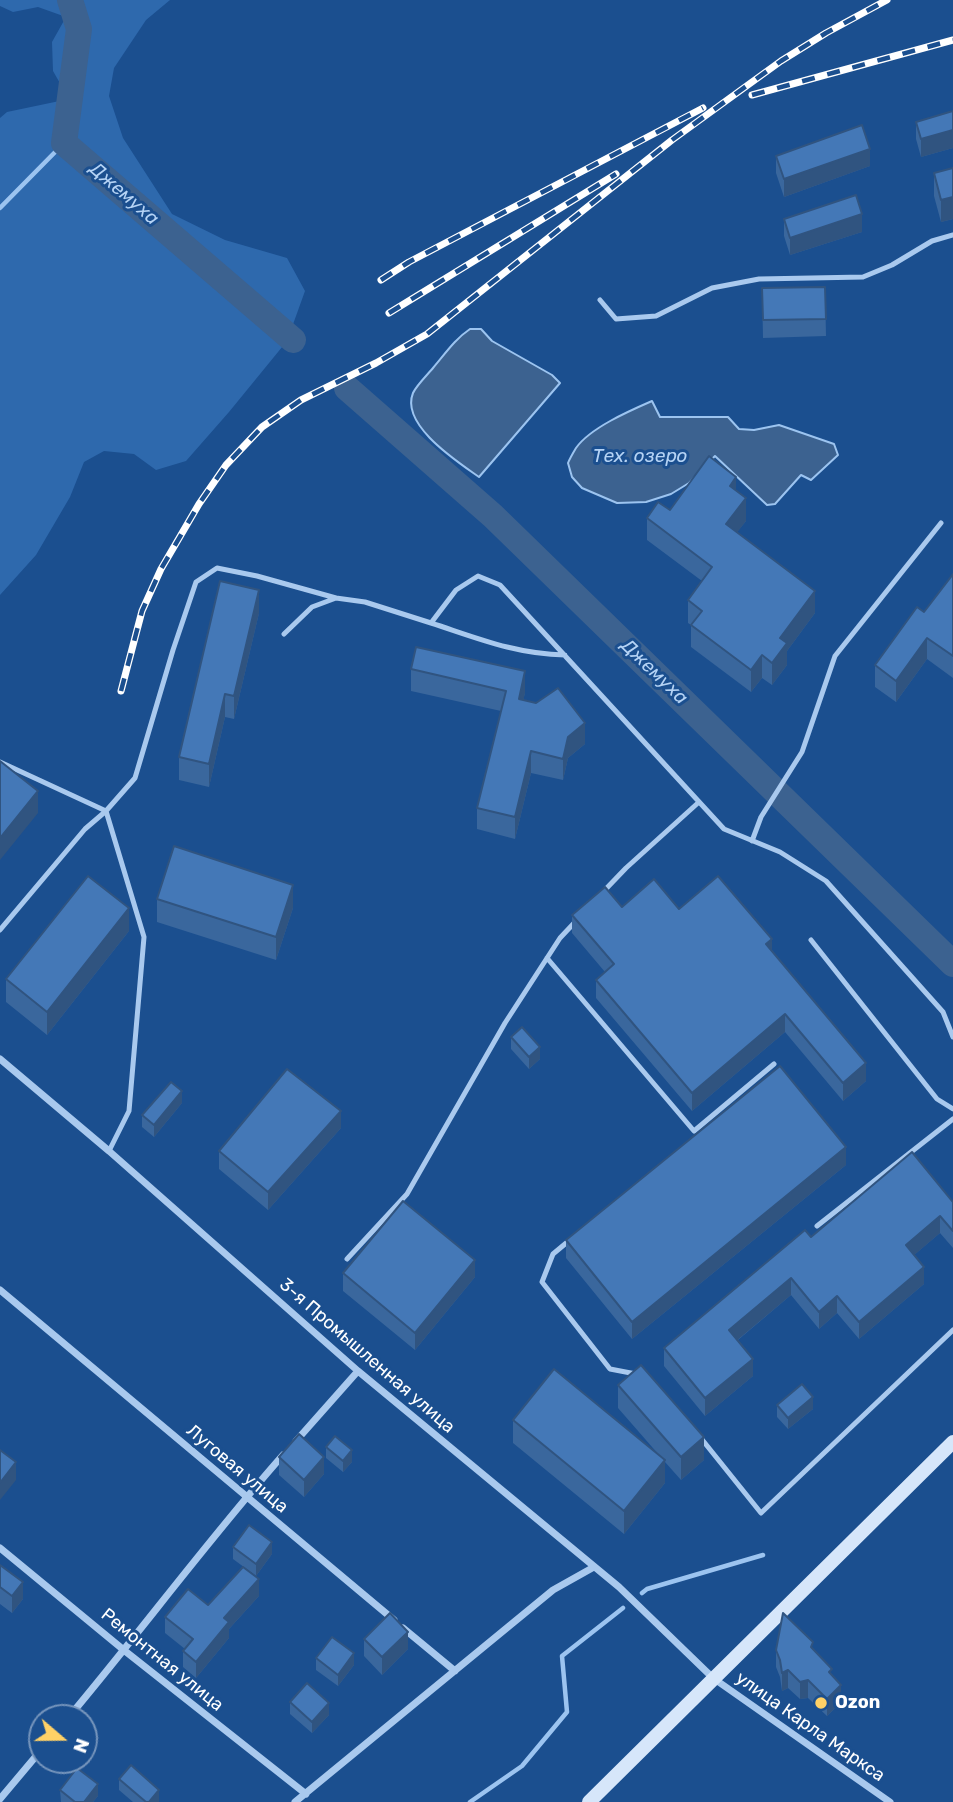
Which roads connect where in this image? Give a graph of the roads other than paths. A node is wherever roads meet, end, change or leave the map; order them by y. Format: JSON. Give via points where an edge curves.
{"nodes":[{"id":1,"x":953,"y":235,"type":"edge"},
{"id":2,"x":600,"y":300,"type":"dead end"},
{"id":3,"x":941,"y":523,"type":"dead end"},
{"id":4,"x":336,"y":598,"type":"junction"},
{"id":5,"x":431,"y":623,"type":"junction"},
{"id":6,"x":284,"y":634,"type":"dead end"},
{"id":7,"x":565,"y":655,"type":"junction"},
{"id":8,"x":0,"y":762,"type":"edge"},
{"id":9,"x":699,"y":802,"type":"junction"},
{"id":10,"x":106,"y":811,"type":"junction"},
{"id":11,"x":752,"y":841,"type":"junction"},
{"id":12,"x":597,"y":898,"type":"edge"},
{"id":13,"x":579,"y":918,"type":"edge"},
{"id":14,"x":0,"y":930,"type":"edge"},
{"id":15,"x":811,"y":940,"type":"dead end"},
{"id":16,"x":547,"y":958,"type":"junction"},
{"id":17,"x":953,"y":1037,"type":"edge"},
{"id":18,"x":0,"y":1059,"type":"edge"},
{"id":19,"x":774,"y":1064,"type":"dead end"},
{"id":20,"x":953,"y":1110,"type":"edge"},
{"id":21,"x":953,"y":1119,"type":"edge"},
{"id":22,"x":109,"y":1151,"type":"junction"},
{"id":23,"x":817,"y":1226,"type":"dead end"},
{"id":24,"x":573,"y":1238,"type":"edge"},
{"id":25,"x":346,"y":1259,"type":"dead end"},
{"id":26,"x":0,"y":1290,"type":"edge"},
{"id":27,"x":953,"y":1330,"type":"edge"},
{"id":28,"x":358,"y":1371,"type":"junction"},
{"id":29,"x":642,"y":1375,"type":"edge"},
{"id":30,"x":694,"y":1429,"type":"edge"},
{"id":31,"x":953,"y":1442,"type":"edge"},
{"id":32,"x":247,"y":1497,"type":"junction"},
{"id":33,"x":0,"y":1548,"type":"edge"},
{"id":34,"x":594,"y":1567,"type":"junction"},
{"id":35,"x":125,"y":1651,"type":"junction"},
{"id":36,"x":455,"y":1671,"type":"junction"},
{"id":37,"x":713,"y":1678,"type":"junction"},
{"id":38,"x":80,"y":1704,"type":"edge"},
{"id":39,"x":28,"y":1766,"type":"edge"},
{"id":40,"x":306,"y":1794,"type":"junction"},
{"id":41,"x":1,"y":1800,"type":"edge"},
{"id":42,"x":295,"y":1802,"type":"edge"},
{"id":43,"x":589,"y":1802,"type":"edge"},
{"id":44,"x":890,"y":1802,"type":"edge"}],
"edges":[{"from":1,"to":2,"type":"lane","via":[[863,277],[759,279],[712,288],[656,316],[616,319]]},
{"from":3,"to":11,"type":"lane","via":[[835,656],[802,752],[761,817]]},
{"from":4,"to":5,"type":"lane","via":[[365,602]]},
{"from":4,"to":6,"type":"lane","via":[[312,607]]},
{"from":4,"to":10,"type":"lane","via":[[217,569],[196,582],[135,778]]},
{"from":5,"to":7,"type":"lane","via":[[509,649]]},
{"from":5,"to":7,"type":"lane","via":[[456,590],[478,576],[500,585]]},
{"from":7,"to":9,"type":"lane"},
{"from":8,"to":10,"type":"lane"},
{"from":9,"to":11,"type":"lane","via":[[724,829]]},
{"from":9,"to":12,"type":"lane"},
{"from":10,"to":14,"type":"lane","via":[[85,829]]},
{"from":10,"to":22,"type":"lane","via":[[144,937],[129,1111]]},
{"from":11,"to":17,"type":"lane","via":[[780,852],[826,881],[943,1012]]},
{"from":13,"to":16,"type":"lane"},
{"from":15,"to":20,"type":"lane","via":[[937,1099]]},
{"from":16,"to":19,"type":"lane","via":[[694,1131]]},
{"from":16,"to":25,"type":"lane","via":[[407,1194]]},
{"from":18,"to":22,"type":"street","name":"3-я Промышленная улица"},
{"from":21,"to":23,"type":"lane"},
{"from":22,"to":28,"type":"street","name":"3-я Промышленная улица"},
{"from":24,"to":29,"type":"lane","via":[[553,1254],[542,1282],[610,1369]]},
{"from":26,"to":32,"type":"street","name":"Луговая улица"},
{"from":27,"to":30,"type":"lane","via":[[761,1513]]},
{"from":28,"to":32,"type":"street"},
{"from":28,"to":34,"type":"street","name":"3-я Промышленная улица"},
{"from":31,"to":37,"type":"street"},
{"from":32,"to":35,"type":"street"},
{"from":32,"to":36,"type":"street","name":"Луговая улица"},
{"from":33,"to":35,"type":"street","name":"Ремонтная улица"},
{"from":34,"to":36,"type":"street","via":[[553,1590]]},
{"from":34,"to":37,"type":"street","name":"3-я Промышленная улица"},
{"from":35,"to":38,"type":"street"},
{"from":35,"to":40,"type":"street","name":"Ремонтная улица"},
{"from":36,"to":40,"type":"street"},
{"from":37,"to":43,"type":"street"},
{"from":37,"to":44,"type":"street","name":"улица Карла Маркса"},
{"from":39,"to":41,"type":"street"},
{"from":40,"to":42,"type":"street"}]}
